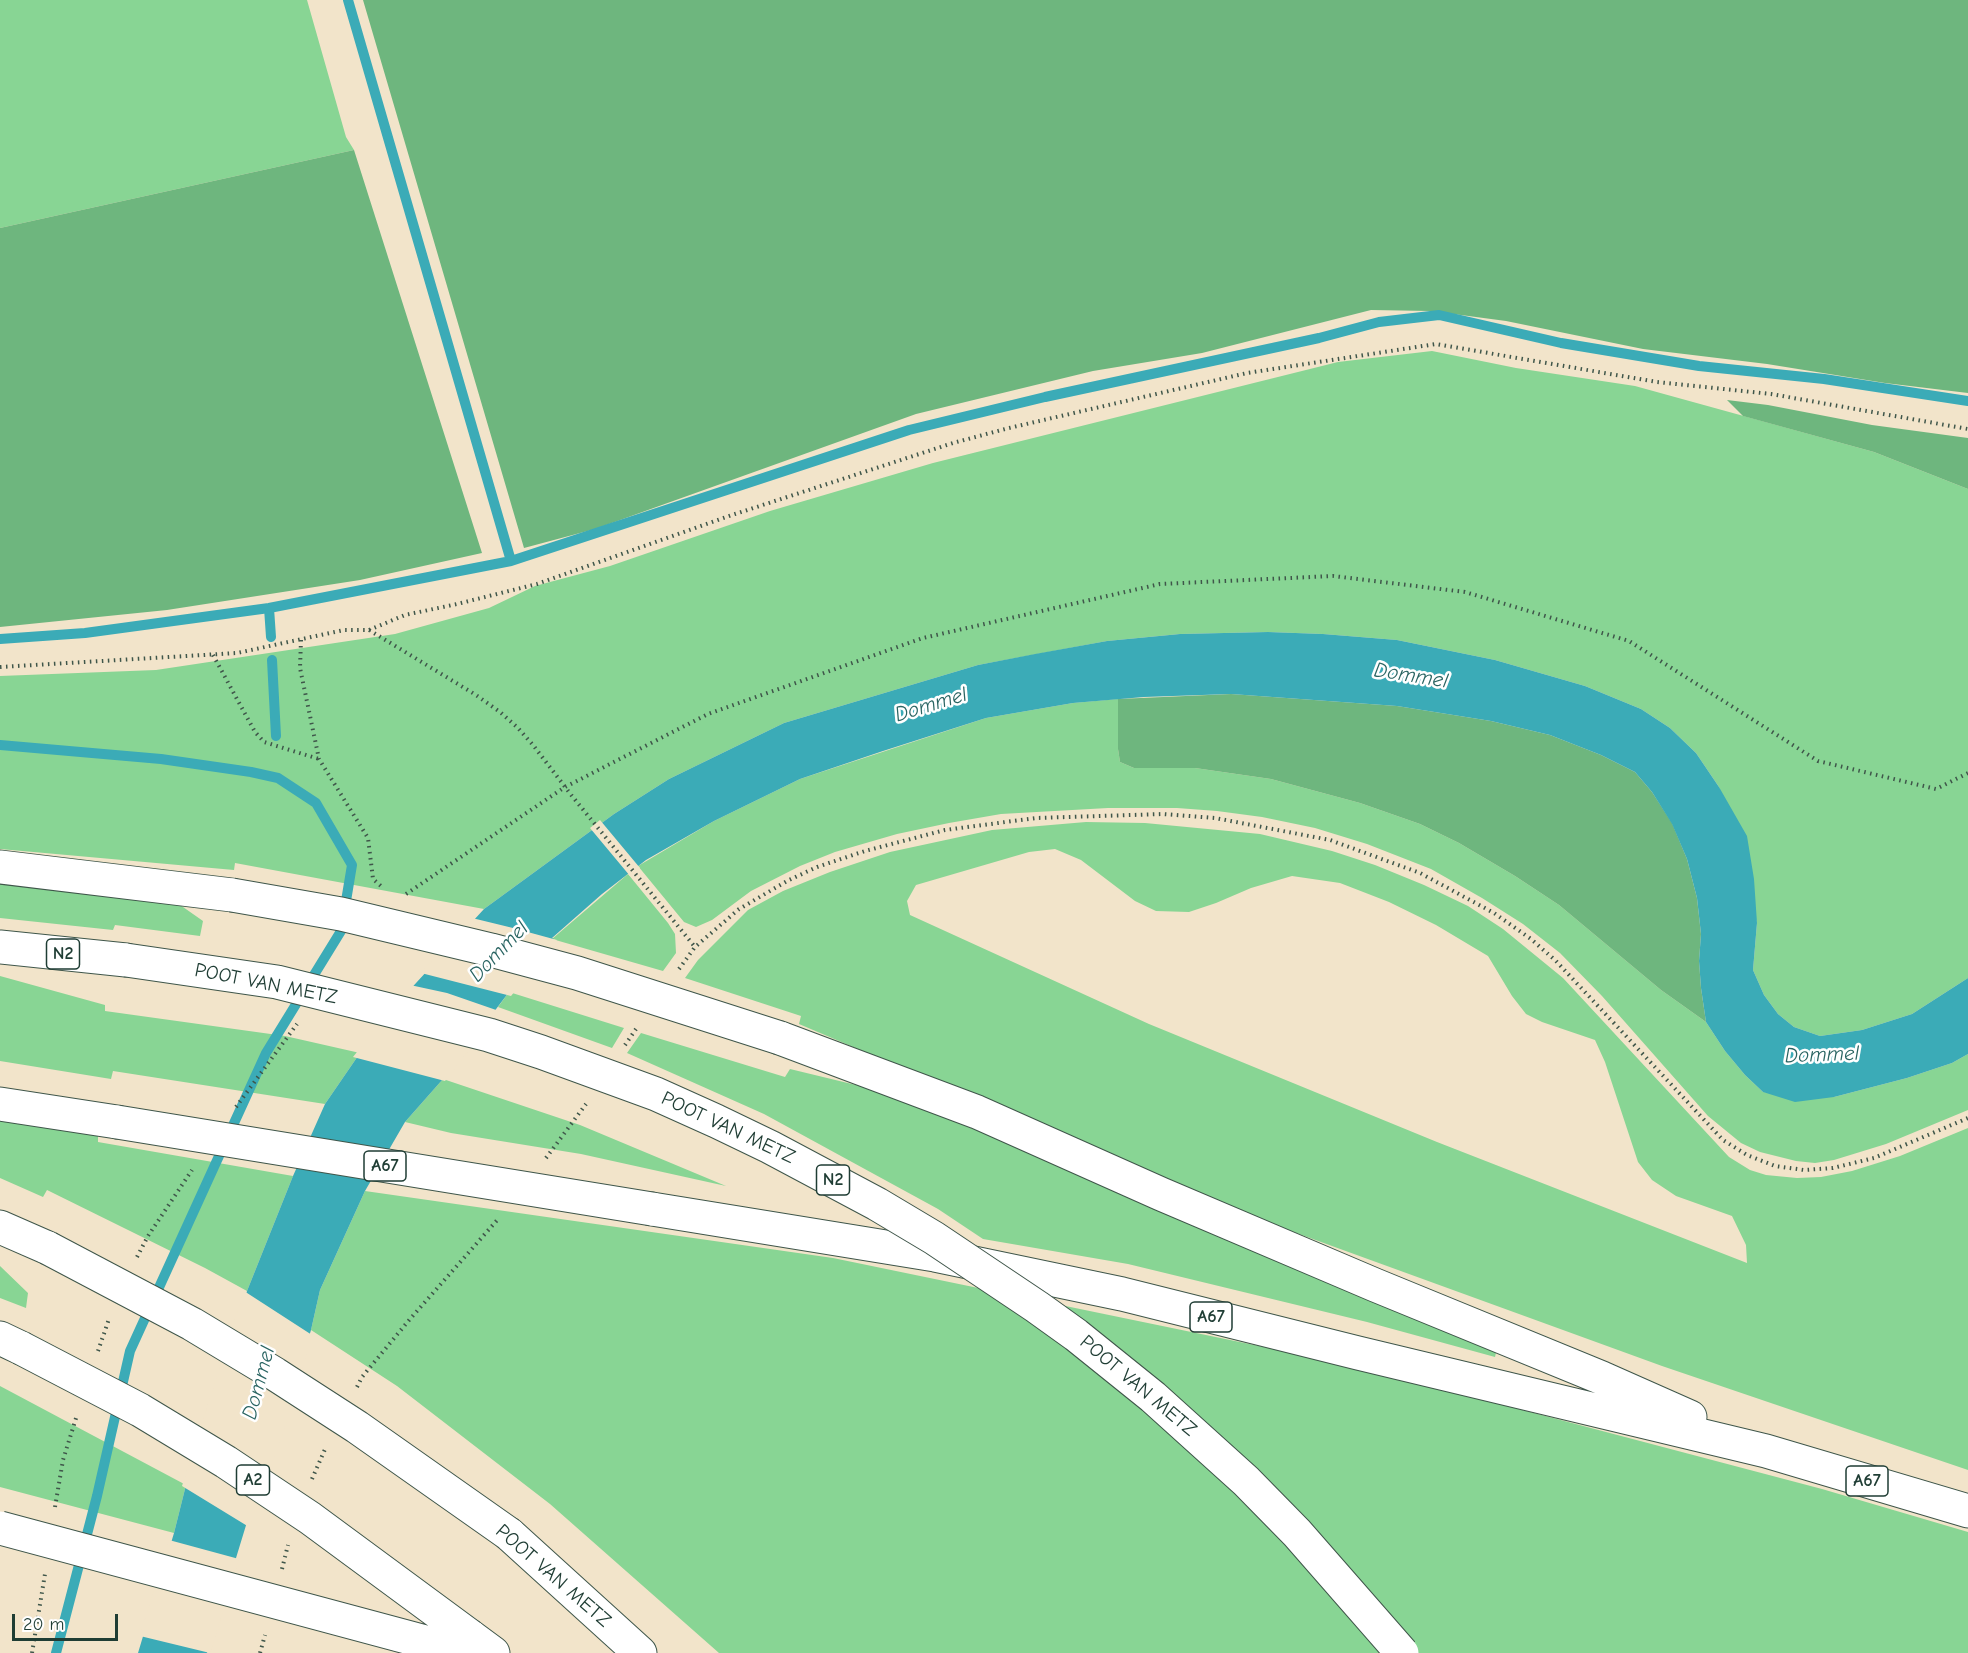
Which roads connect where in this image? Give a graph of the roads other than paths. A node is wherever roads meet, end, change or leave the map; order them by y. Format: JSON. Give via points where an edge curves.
{"nodes":[{"id":1,"x":0,"y":867,"type":"edge"},
{"id":2,"x":0,"y":947,"type":"edge"},
{"id":3,"x":0,"y":1104,"type":"edge"},
{"id":4,"x":0,"y":1227,"type":"edge"},
{"id":5,"x":11,"y":1343,"type":"edge"},
{"id":6,"x":1766,"y":1451,"type":"junction"},
{"id":7,"x":1968,"y":1510,"type":"edge"},
{"id":8,"x":0,"y":1528,"type":"edge"},
{"id":9,"x":476,"y":1647,"type":"edge"},
{"id":10,"x":640,"y":1653,"type":"edge"},
{"id":11,"x":1402,"y":1653,"type":"edge"}],
"edges":[{"from":1,"to":6,"type":"highway","number":"A67","bridge":true,"via":[[232,895],[340,914],[577,973],[780,1038],[977,1112]]},
{"from":2,"to":11,"type":"highway","name":"POOT VAN METZ","number":"N2","bridge":true,"via":[[277,982],[489,1035],[646,1090],[770,1147],[934,1238],[1076,1335],[1154,1397],[1298,1533]]},
{"from":3,"to":6,"type":"highway","number":"A67","bridge":true,"via":[[934,1255],[1122,1294]]},
{"from":4,"to":10,"type":"highway","name":"POOT VAN METZ","bridge":true,"via":[[192,1324],[357,1427],[509,1534]]},
{"from":5,"to":9,"type":"highway","number":"A2","bridge":true,"via":[[140,1410],[226,1462],[310,1518]]},
{"from":6,"to":7,"type":"highway","number":"A67"},
{"from":8,"to":9,"type":"highway","bridge":true}]}
